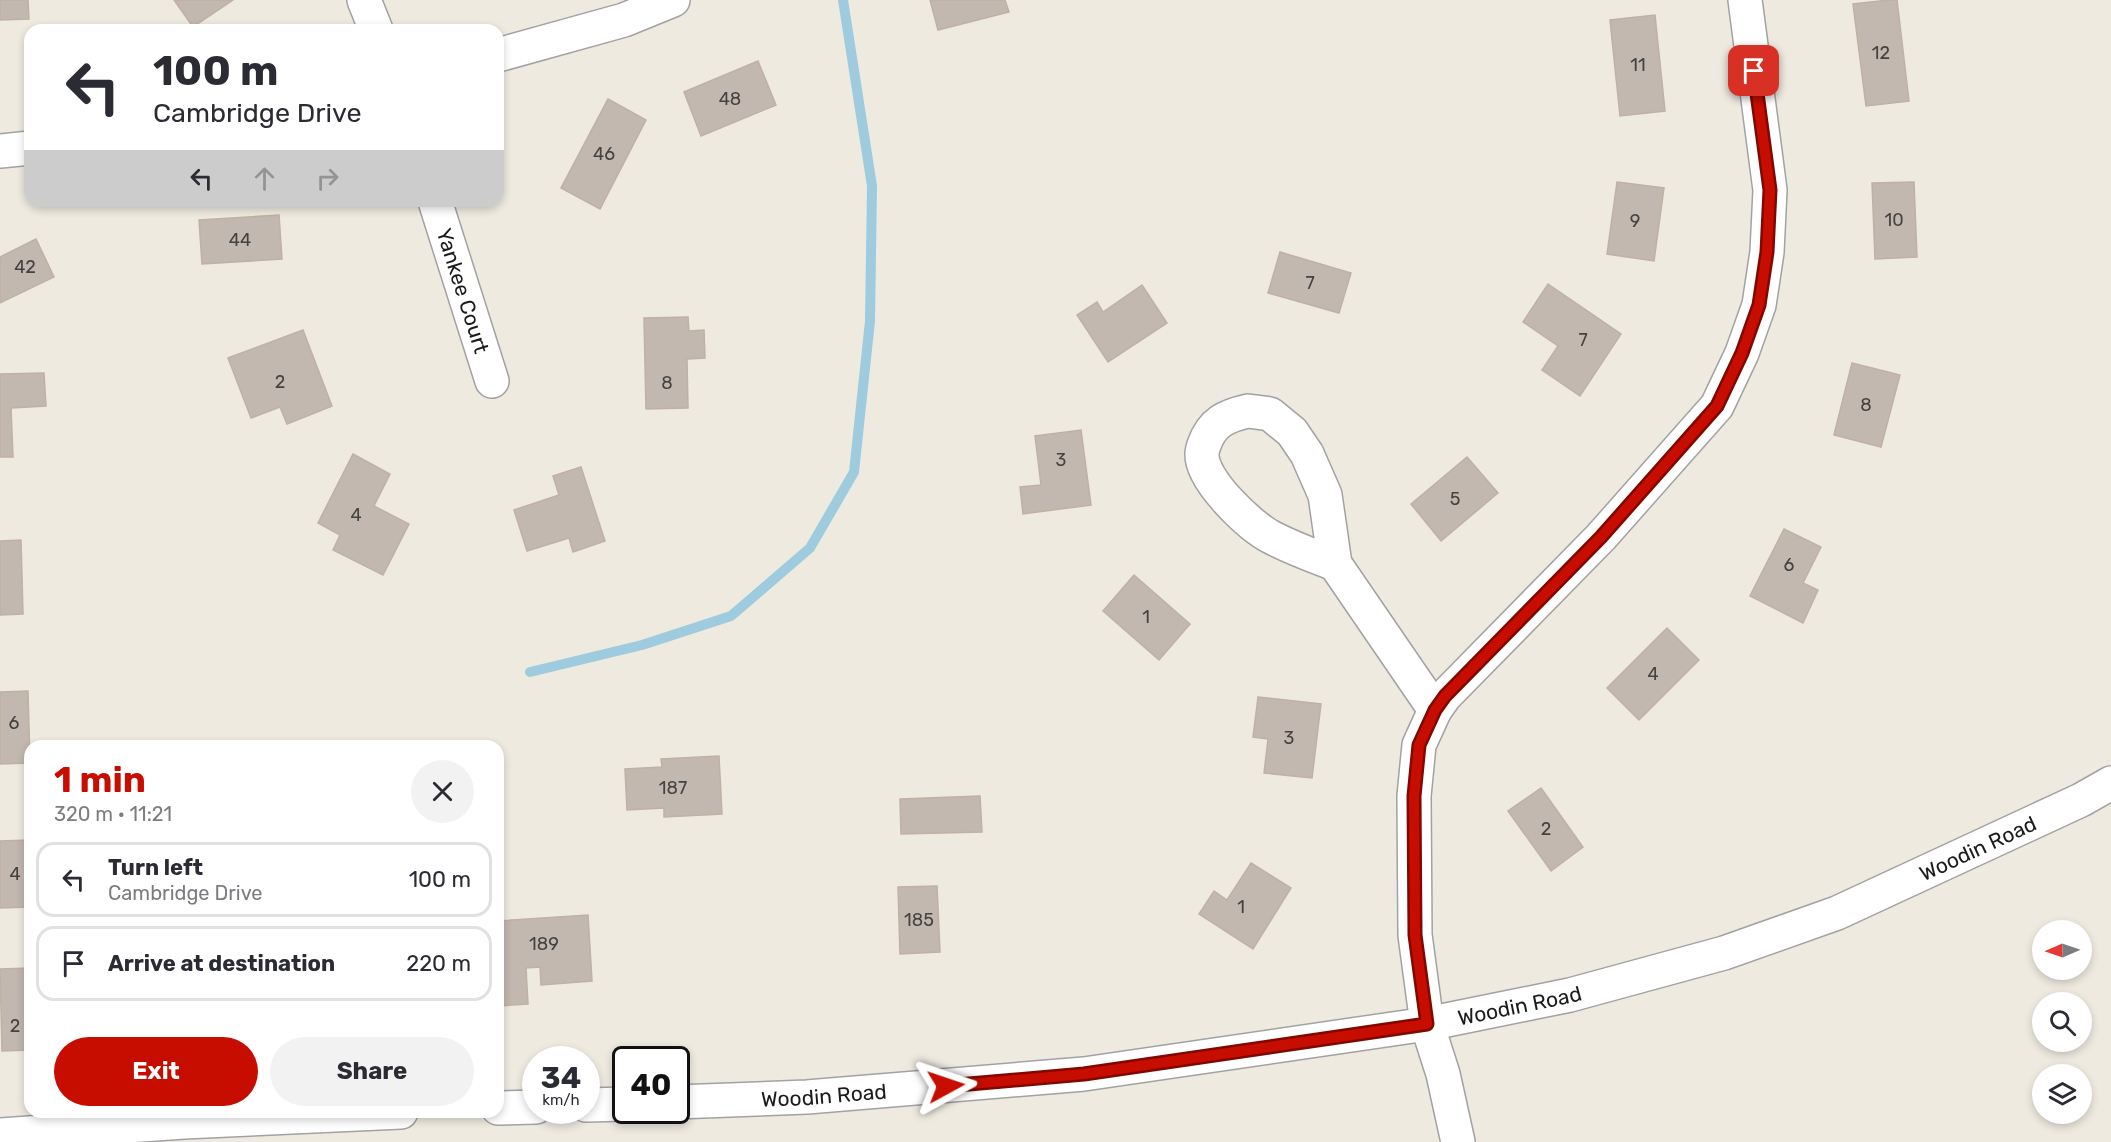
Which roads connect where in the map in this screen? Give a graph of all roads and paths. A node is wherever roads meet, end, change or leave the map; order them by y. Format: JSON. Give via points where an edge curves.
{"nodes":[{"id":1,"x":364,"y":0,"type":"edge"},
{"id":2,"x":673,"y":0,"type":"edge"},
{"id":3,"x":1745,"y":0,"type":"edge"},
{"id":4,"x":374,"y":24,"type":"edge"},
{"id":5,"x":504,"y":53,"type":"edge"},
{"id":6,"x":24,"y":149,"type":"edge"},
{"id":7,"x":0,"y":152,"type":"edge"},
{"id":8,"x":437,"y":207,"type":"edge"},
{"id":9,"x":492,"y":381,"type":"dead end"},
{"id":10,"x":1335,"y":564,"type":"junction"},
{"id":11,"x":1435,"y":710,"type":"junction"},
{"id":12,"x":2111,"y":783,"type":"edge"},
{"id":13,"x":1427,"y":1024,"type":"junction"},
{"id":14,"x":690,"y":1101,"type":"edge"},
{"id":15,"x":522,"y":1107,"type":"edge"},
{"id":16,"x":504,"y":1108,"type":"edge"},
{"id":17,"x":271,"y":1118,"type":"edge"},
{"id":18,"x":0,"y":1135,"type":"edge"},
{"id":19,"x":1458,"y":1142,"type":"edge"}],
"edges":[{"from":1,"to":4,"type":"street"},
{"from":2,"to":5,"type":"street","via":[[624,20]]},
{"from":3,"to":11,"type":"street","via":[[1770,190],[1759,305],[1742,353],[1717,406],[1601,537]]},
{"from":6,"to":7,"type":"street"},
{"from":8,"to":9,"type":"street","name":"Yankee Court"},
{"from":10,"to":10,"type":"street","via":[[1269,536],[1229,502],[1208,477],[1202,454],[1208,434],[1217,422],[1238,413],[1259,412],[1270,414],[1292,432],[1307,454],[1325,495]]},
{"from":10,"to":11,"type":"street"},
{"from":11,"to":13,"type":"street","via":[[1419,745],[1414,796],[1415,935]]},
{"from":12,"to":13,"type":"street","name":"Woodin Road","via":[[1837,914],[1724,953],[1570,995]]},
{"from":13,"to":14,"type":"street","name":"Woodin Road","via":[[1084,1074],[807,1097]]},
{"from":13,"to":19,"type":"street"},
{"from":15,"to":16,"type":"street"},
{"from":17,"to":18,"type":"street"}]}
